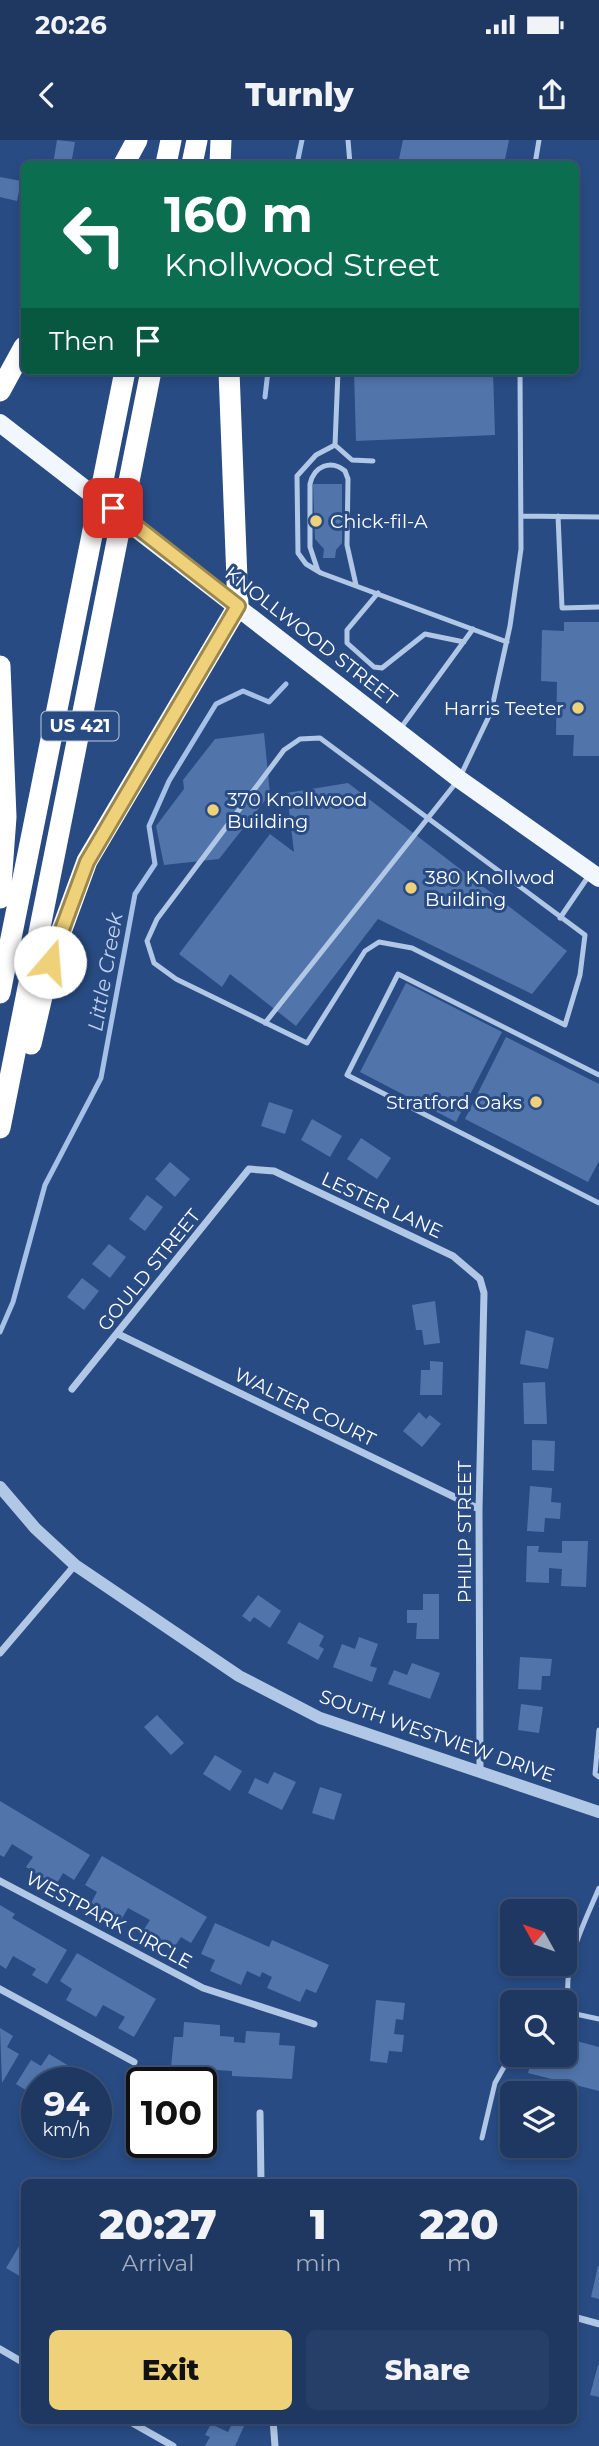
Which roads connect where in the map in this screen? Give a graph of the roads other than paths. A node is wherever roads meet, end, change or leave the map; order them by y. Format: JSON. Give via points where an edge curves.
{"nodes":[{"id":1,"x":137,"y":140,"type":"edge"},
{"id":2,"x":171,"y":140,"type":"edge"},
{"id":3,"x":197,"y":140,"type":"edge"},
{"id":4,"x":221,"y":140,"type":"edge"},
{"id":5,"x":348,"y":140,"type":"edge"},
{"id":6,"x":539,"y":140,"type":"edge"},
{"id":7,"x":126,"y":161,"type":"edge"},
{"id":8,"x":167,"y":161,"type":"edge"},
{"id":9,"x":193,"y":161,"type":"edge"},
{"id":10,"x":220,"y":161,"type":"edge"},
{"id":11,"x":350,"y":161,"type":"edge"},
{"id":12,"x":536,"y":161,"type":"edge"},
{"id":13,"x":21,"y":352,"type":"edge"},
{"id":14,"x":124,"y":375,"type":"edge"},
{"id":15,"x":150,"y":375,"type":"edge"},
{"id":16,"x":229,"y":375,"type":"edge"},
{"id":17,"x":338,"y":375,"type":"edge"},
{"id":18,"x":520,"y":375,"type":"edge"},
{"id":19,"x":0,"y":391,"type":"edge"},
{"id":20,"x":0,"y":423,"type":"edge"},
{"id":21,"x":335,"y":445,"type":"junction"},
{"id":22,"x":373,"y":461,"type":"dead end"},
{"id":23,"x":521,"y":516,"type":"junction"},
{"id":24,"x":558,"y":516,"type":"junction"},
{"id":25,"x":599,"y":517,"type":"edge"},
{"id":26,"x":318,"y":571,"type":"junction"},
{"id":27,"x":356,"y":584,"type":"junction"},
{"id":28,"x":378,"y":593,"type":"junction"},
{"id":29,"x":238,"y":606,"type":"junction"},
{"id":30,"x":599,"y":607,"type":"edge"},
{"id":31,"x":473,"y":629,"type":"junction"},
{"id":32,"x":464,"y":642,"type":"junction"},
{"id":33,"x":507,"y":642,"type":"junction"},
{"id":34,"x":0,"y":666,"type":"edge"},
{"id":35,"x":398,"y":732,"type":"junction"},
{"id":36,"x":459,"y":779,"type":"junction"},
{"id":37,"x":426,"y":820,"type":"junction"},
{"id":38,"x":595,"y":876,"type":"edge"},
{"id":39,"x":0,"y":898,"type":"edge"},
{"id":40,"x":560,"y":918,"type":"junction"},
{"id":41,"x":0,"y":993,"type":"edge"},
{"id":42,"x":265,"y":1023,"type":"junction"},
{"id":43,"x":599,"y":1074,"type":"edge"},
{"id":44,"x":10,"y":1081,"type":"junction"},
{"id":45,"x":0,"y":1128,"type":"edge"},
{"id":46,"x":250,"y":1170,"type":"joint"},
{"id":47,"x":599,"y":1204,"type":"edge"},
{"id":48,"x":484,"y":1293,"type":"joint"},
{"id":49,"x":118,"y":1334,"type":"junction"},
{"id":50,"x":72,"y":1389,"type":"dead end"},
{"id":51,"x":0,"y":1487,"type":"edge"},
{"id":52,"x":479,"y":1509,"type":"junction"},
{"id":53,"x":75,"y":1565,"type":"junction"},
{"id":54,"x":0,"y":1653,"type":"edge"},
{"id":55,"x":599,"y":1730,"type":"edge"},
{"id":56,"x":480,"y":1772,"type":"junction"},
{"id":57,"x":599,"y":1777,"type":"edge"},
{"id":58,"x":598,"y":1810,"type":"edge"},
{"id":59,"x":0,"y":1881,"type":"edge"},
{"id":60,"x":599,"y":1888,"type":"edge"},
{"id":61,"x":0,"y":1989,"type":"edge"},
{"id":62,"x":566,"y":1990,"type":"edge"},
{"id":63,"x":577,"y":2015,"type":"edge"},
{"id":64,"x":599,"y":2019,"type":"edge"},
{"id":65,"x":314,"y":2024,"type":"dead end"},
{"id":66,"x":134,"y":2062,"type":"dead end"},
{"id":67,"x":504,"y":2067,"type":"edge"},
{"id":68,"x":260,"y":2113,"type":"dead end"},
{"id":69,"x":482,"y":2138,"type":"dead end"},
{"id":70,"x":261,"y":2179,"type":"edge"},
{"id":71,"x":577,"y":2318,"type":"edge"},
{"id":72,"x":599,"y":2324,"type":"edge"},
{"id":73,"x":0,"y":2349,"type":"edge"},
{"id":74,"x":21,"y":2361,"type":"edge"},
{"id":75,"x":134,"y":2424,"type":"edge"},
{"id":76,"x":273,"y":2424,"type":"edge"},
{"id":77,"x":173,"y":2446,"type":"edge"},
{"id":78,"x":275,"y":2446,"type":"edge"}],
"edges":[{"from":1,"to":7,"type":"highway"},
{"from":2,"to":8,"type":"highway"},
{"from":3,"to":9,"type":"highway"},
{"from":4,"to":10,"type":"highway"},
{"from":5,"to":11,"type":"lane"},
{"from":6,"to":12,"type":"lane"},
{"from":13,"to":19,"type":"highway"},
{"from":14,"to":41,"type":"highway","number":"US 421"},
{"from":15,"to":44,"type":"highway","number":"US 421"},
{"from":16,"to":29,"type":"highway"},
{"from":17,"to":21,"type":"lane"},
{"from":18,"to":23,"type":"lane"},
{"from":20,"to":29,"type":"main road","name":"KNOLLWOOD STREET"},
{"from":21,"to":22,"type":"lane","via":[[352,460]]},
{"from":21,"to":26,"type":"lane","via":[[316,455],[297,475],[298,552]]},
{"from":23,"to":24,"type":"lane"},
{"from":23,"to":33,"type":"lane","via":[[521,549]]},
{"from":24,"to":25,"type":"lane"},
{"from":24,"to":30,"type":"lane","via":[[562,608]]},
{"from":26,"to":27,"type":"lane"},
{"from":26,"to":27,"type":"lane","via":[[310,547],[310,484],[312,475],[331,464],[345,471],[348,479],[347,545]]},
{"from":27,"to":28,"type":"lane"},
{"from":28,"to":31,"type":"lane"},
{"from":28,"to":32,"type":"lane","via":[[347,630],[347,643],[374,667],[382,668],[425,634]]},
{"from":29,"to":35,"type":"main road","name":"KNOLLWOOD STREET"},
{"from":29,"to":44,"type":"highway","via":[[87,862],[50,962],[26,1063]]},
{"from":31,"to":32,"type":"lane"},
{"from":31,"to":33,"type":"lane"},
{"from":32,"to":35,"type":"lane"},
{"from":33,"to":36,"type":"lane","via":[[491,712]]},
{"from":34,"to":39,"type":"highway","via":[[6,806]]},
{"from":35,"to":36,"type":"main road","name":"KNOLLWOOD STREET"},
{"from":36,"to":37,"type":"lane"},
{"from":36,"to":38,"type":"main road","name":"KNOLLWOOD STREET"},
{"from":37,"to":40,"type":"lane"},
{"from":37,"to":42,"type":"lane"},
{"from":37,"to":42,"type":"lane","via":[[320,738],[300,739],[284,750],[157,919],[147,941],[154,963],[176,979]]},
{"from":38,"to":40,"type":"lane"},
{"from":40,"to":42,"type":"lane","via":[[585,934],[580,975],[565,1025],[412,948],[379,942],[365,951],[307,1043]]},
{"from":43,"to":47,"type":"lane","via":[[398,974],[347,1075]]},
{"from":44,"to":45,"type":"highway","number":"US 421"},
{"from":46,"to":48,"type":"street","name":"LESTER LANE","via":[[274,1171],[453,1256],[480,1279]]},
{"from":46,"to":49,"type":"street","name":"GOULD STREET"},
{"from":48,"to":52,"type":"street","name":"PHILIP STREET"},
{"from":49,"to":50,"type":"street","name":"GOULD STREET"},
{"from":49,"to":52,"type":"street","name":"WALTER COURT"},
{"from":51,"to":53,"type":"street","name":"SOUTH WESTVIEW DRIVE"},
{"from":52,"to":56,"type":"street","name":"PHILIP STREET"},
{"from":53,"to":54,"type":"street"},
{"from":53,"to":56,"type":"street","name":"SOUTH WESTVIEW DRIVE","via":[[239,1676],[320,1718]]},
{"from":55,"to":57,"type":"lane","via":[[595,1774]]},
{"from":56,"to":58,"type":"street","name":"SOUTH WESTVIEW DRIVE"},
{"from":59,"to":65,"type":"street","name":"WESTPARK CIRCLE","via":[[203,1988]]},
{"from":60,"to":62,"type":"lane","via":[[572,1953]]},
{"from":61,"to":66,"type":"street"},
{"from":63,"to":64,"type":"lane"},
{"from":67,"to":69,"type":"lane","via":[[495,2083]]},
{"from":68,"to":70,"type":"street"},
{"from":71,"to":72,"type":"street"},
{"from":73,"to":74,"type":"street"},
{"from":75,"to":77,"type":"street"},
{"from":76,"to":78,"type":"street"}]}
